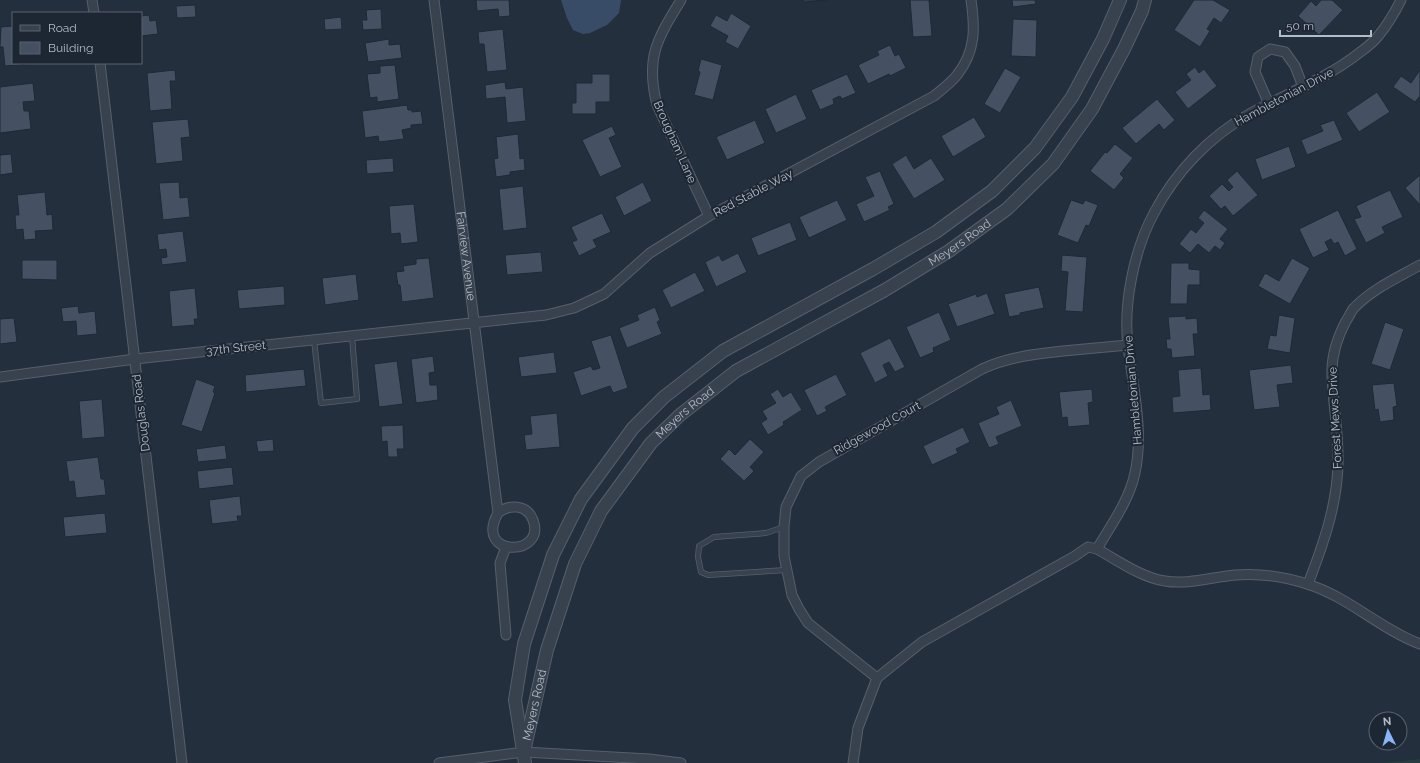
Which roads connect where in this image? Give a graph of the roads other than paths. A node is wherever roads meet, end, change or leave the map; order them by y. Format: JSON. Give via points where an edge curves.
{"nodes":[{"id":1,"x":92,"y":0,"type":"edge"},
{"id":2,"x":434,"y":0,"type":"edge"},
{"id":3,"x":681,"y":0,"type":"edge"},
{"id":4,"x":971,"y":0,"type":"edge"},
{"id":5,"x":1120,"y":0,"type":"edge"},
{"id":6,"x":1145,"y":0,"type":"edge"},
{"id":7,"x":1401,"y":0,"type":"edge"},
{"id":8,"x":94,"y":12,"type":"edge"},
{"id":9,"x":100,"y":64,"type":"edge"},
{"id":10,"x":1303,"y":87,"type":"junction"},
{"id":11,"x":1269,"y":104,"type":"junction"},
{"id":12,"x":709,"y":216,"type":"junction"},
{"id":13,"x":1420,"y":265,"type":"edge"},
{"id":14,"x":473,"y":323,"type":"junction"},
{"id":15,"x":352,"y":336,"type":"junction"},
{"id":16,"x":314,"y":340,"type":"junction"},
{"id":17,"x":1128,"y":345,"type":"junction"},
{"id":18,"x":135,"y":359,"type":"junction"},
{"id":19,"x":0,"y":377,"type":"edge"},
{"id":20,"x":498,"y":513,"type":"junction"},
{"id":21,"x":784,"y":527,"type":"junction"},
{"id":22,"x":506,"y":547,"type":"junction"},
{"id":23,"x":1097,"y":549,"type":"junction"},
{"id":24,"x":786,"y":570,"type":"junction"},
{"id":25,"x":1308,"y":584,"type":"junction"},
{"id":26,"x":506,"y":635,"type":"dead end"},
{"id":27,"x":1420,"y":644,"type":"edge"},
{"id":28,"x":877,"y":678,"type":"junction"},
{"id":29,"x":525,"y":758,"type":"edge"},
{"id":30,"x":649,"y":761,"type":"edge"},
{"id":31,"x":182,"y":763,"type":"edge"},
{"id":32,"x":439,"y":763,"type":"edge"},
{"id":33,"x":681,"y":763,"type":"edge"},
{"id":34,"x":853,"y":763,"type":"edge"}],
"edges":[{"from":1,"to":8,"type":"street"},
{"from":2,"to":14,"type":"street","name":"Fairview Avenue"},
{"from":3,"to":12,"type":"street","name":"Brougham Lane","via":[[659,40],[653,57],[652,88],[657,105]]},
{"from":4,"to":12,"type":"street","name":"Red Stable Way","via":[[975,23],[968,56],[957,76],[934,96]]},
{"from":5,"to":29,"type":"street","name":"Meyers Road","via":[[1103,39],[1072,97],[1035,148],[992,191],[936,232],[723,351],[664,397],[633,428],[581,498],[553,555],[524,644],[515,700]]},
{"from":6,"to":29,"type":"street","name":"Meyers Road","via":[[1124,50],[1092,109],[1053,164],[1007,209],[949,251],[885,290],[736,371],[680,415],[651,443],[601,511],[575,564],[547,650]]},
{"from":7,"to":10,"type":"street","name":"Hambletonian Drive","via":[[1378,36],[1362,51]]},
{"from":9,"to":18,"type":"street","name":"Douglas Road"},
{"from":10,"to":11,"type":"street","name":"Hambletonian Drive"},
{"from":10,"to":11,"type":"street","via":[[1295,66],[1284,52],[1270,49],[1258,57],[1255,72]]},
{"from":11,"to":17,"type":"street","name":"Hambletonian Drive","via":[[1250,113],[1215,137],[1185,165],[1164,194],[1137,255],[1131,279]]},
{"from":12,"to":14,"type":"street","name":"Red Stable Way","via":[[658,247],[613,287],[585,304],[546,315]]},
{"from":13,"to":25,"type":"street","name":"Forest Mews Drive","via":[[1373,291],[1353,309],[1338,338],[1333,355],[1332,375],[1338,443],[1337,482],[1331,516]]},
{"from":14,"to":15,"type":"street","name":"37th Street"},
{"from":14,"to":20,"type":"street","name":"Fairview Avenue"},
{"from":15,"to":16,"type":"street","name":"37th Street"},
{"from":15,"to":16,"type":"lane","via":[[358,399],[328,403],[321,403]]},
{"from":16,"to":18,"type":"street","name":"37th Street"},
{"from":17,"to":21,"type":"street","name":"Ridgewood Court","via":[[1030,355],[995,363],[982,369],[819,462],[801,476],[786,506]]},
{"from":17,"to":23,"type":"street","name":"Hambletonian Drive","via":[[1138,437],[1137,458],[1131,486],[1123,505]]},
{"from":18,"to":19,"type":"street","name":"37th Street"},
{"from":18,"to":31,"type":"street","name":"Douglas Road"},
{"from":20,"to":22,"type":"street","name":"Fairview Avenue","via":[[493,522],[493,535]]},
{"from":20,"to":22,"type":"street","via":[[507,507],[518,507],[528,512],[534,524],[532,537],[526,545],[513,549]]},
{"from":21,"to":24,"type":"street","name":"Ridgewood Court"},
{"from":21,"to":24,"type":"lane","via":[[766,533],[714,537],[699,546],[698,557],[701,572],[708,575]]},
{"from":22,"to":26,"type":"street","via":[[500,563]]},
{"from":23,"to":25,"type":"street","via":[[1148,576],[1167,581],[1183,582],[1252,574]]},
{"from":23,"to":28,"type":"street","via":[[1088,547],[934,634]]},
{"from":24,"to":28,"type":"street","name":"Ridgewood Court","via":[[792,595],[808,623]]},
{"from":25,"to":27,"type":"street","via":[[1342,599],[1396,633]]},
{"from":28,"to":34,"type":"street","via":[[858,728]]},
{"from":29,"to":30,"type":"street"},
{"from":29,"to":32,"type":"street"},
{"from":30,"to":33,"type":"street"}]}
